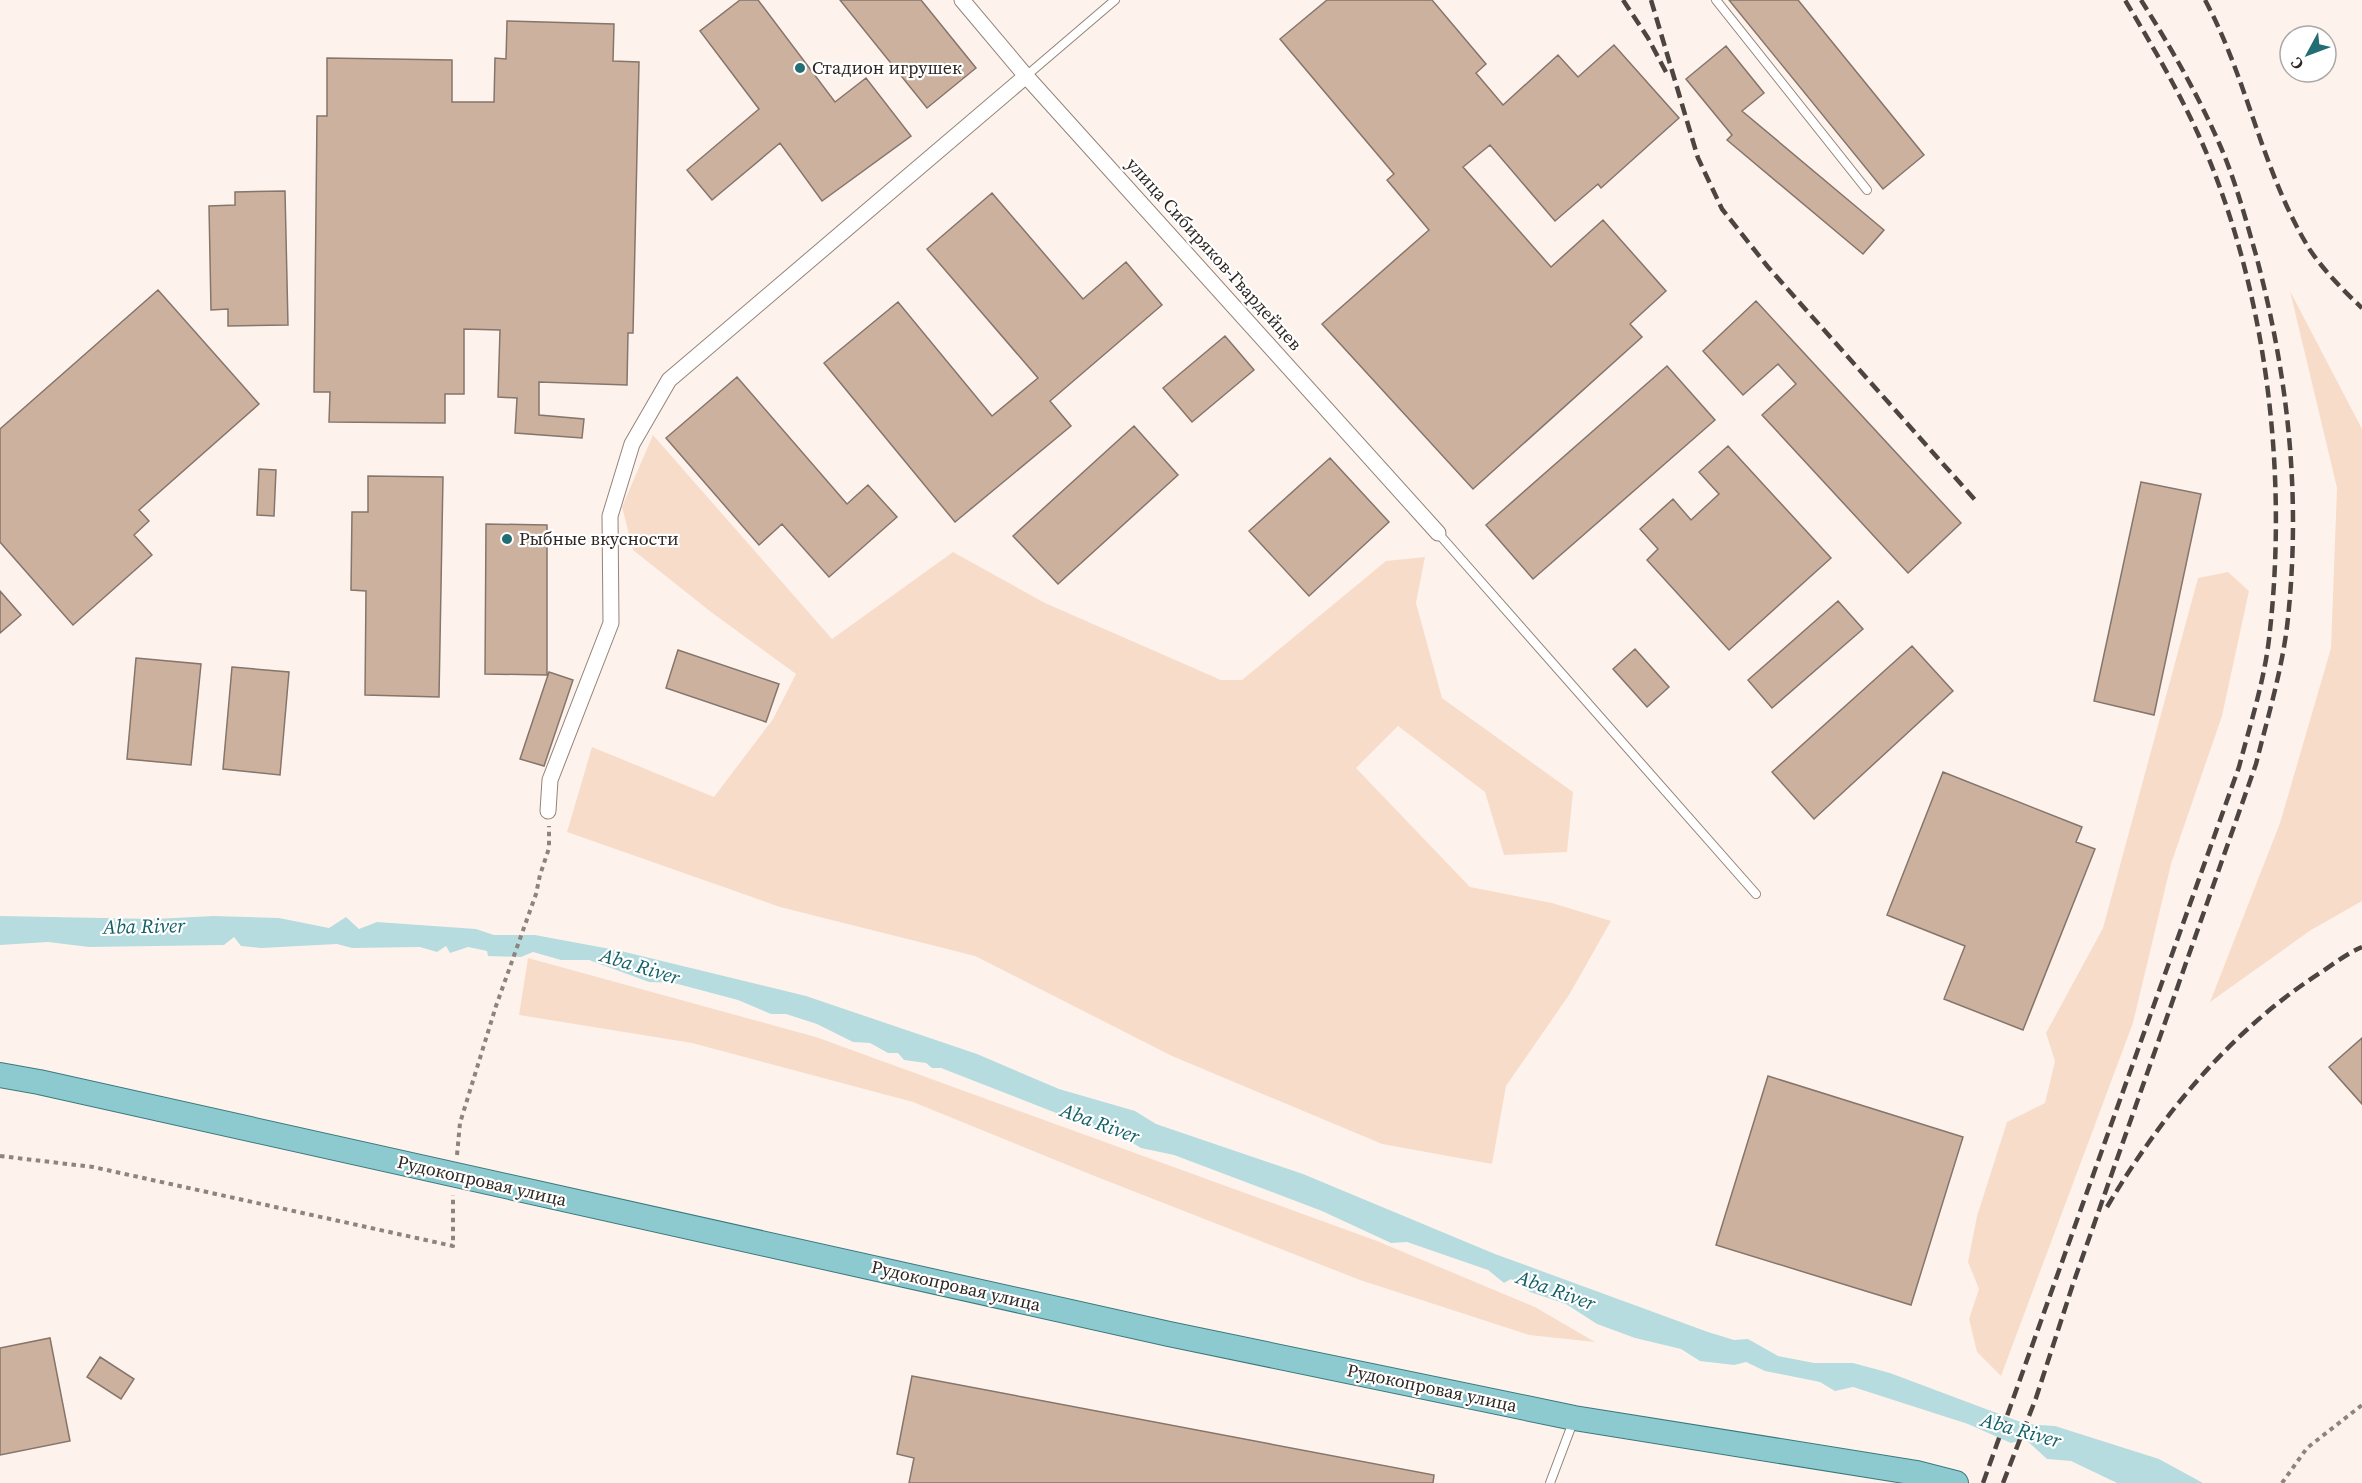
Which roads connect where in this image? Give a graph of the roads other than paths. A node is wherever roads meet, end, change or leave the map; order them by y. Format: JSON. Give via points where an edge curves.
{"nodes":[{"id":1,"x":962,"y":0,"type":"edge"},
{"id":2,"x":1115,"y":0,"type":"edge"},
{"id":3,"x":1716,"y":0,"type":"edge"},
{"id":4,"x":1026,"y":76,"type":"junction"},
{"id":5,"x":1868,"y":190,"type":"dead end"},
{"id":6,"x":1438,"y":533,"type":"joint"},
{"id":7,"x":548,"y":811,"type":"road end"},
{"id":8,"x":1756,"y":894,"type":"dead end"},
{"id":9,"x":0,"y":1075,"type":"edge"},
{"id":10,"x":1574,"y":1418,"type":"junction"},
{"id":11,"x":1550,"y":1483,"type":"edge"},
{"id":12,"x":1956,"y":1483,"type":"edge"}],
"edges":[{"from":1,"to":4,"type":"street","name":"улица Сибиряков-Гвардейцев"},
{"from":2,"to":4,"type":"lane"},
{"from":3,"to":5,"type":"lane"},
{"from":4,"to":6,"type":"street","name":"улица Сибиряков-Гвардейцев"},
{"from":4,"to":7,"type":"street","via":[[669,380],[632,444],[610,516],[611,623],[550,780]]},
{"from":6,"to":8,"type":"lane"},
{"from":9,"to":10,"type":"main road","name":"Рудокопровая улица","via":[[1169,1334]]},
{"from":10,"to":11,"type":"lane"},
{"from":10,"to":12,"type":"main road","name":"Рудокопровая улица","via":[[1917,1473]]}]}
